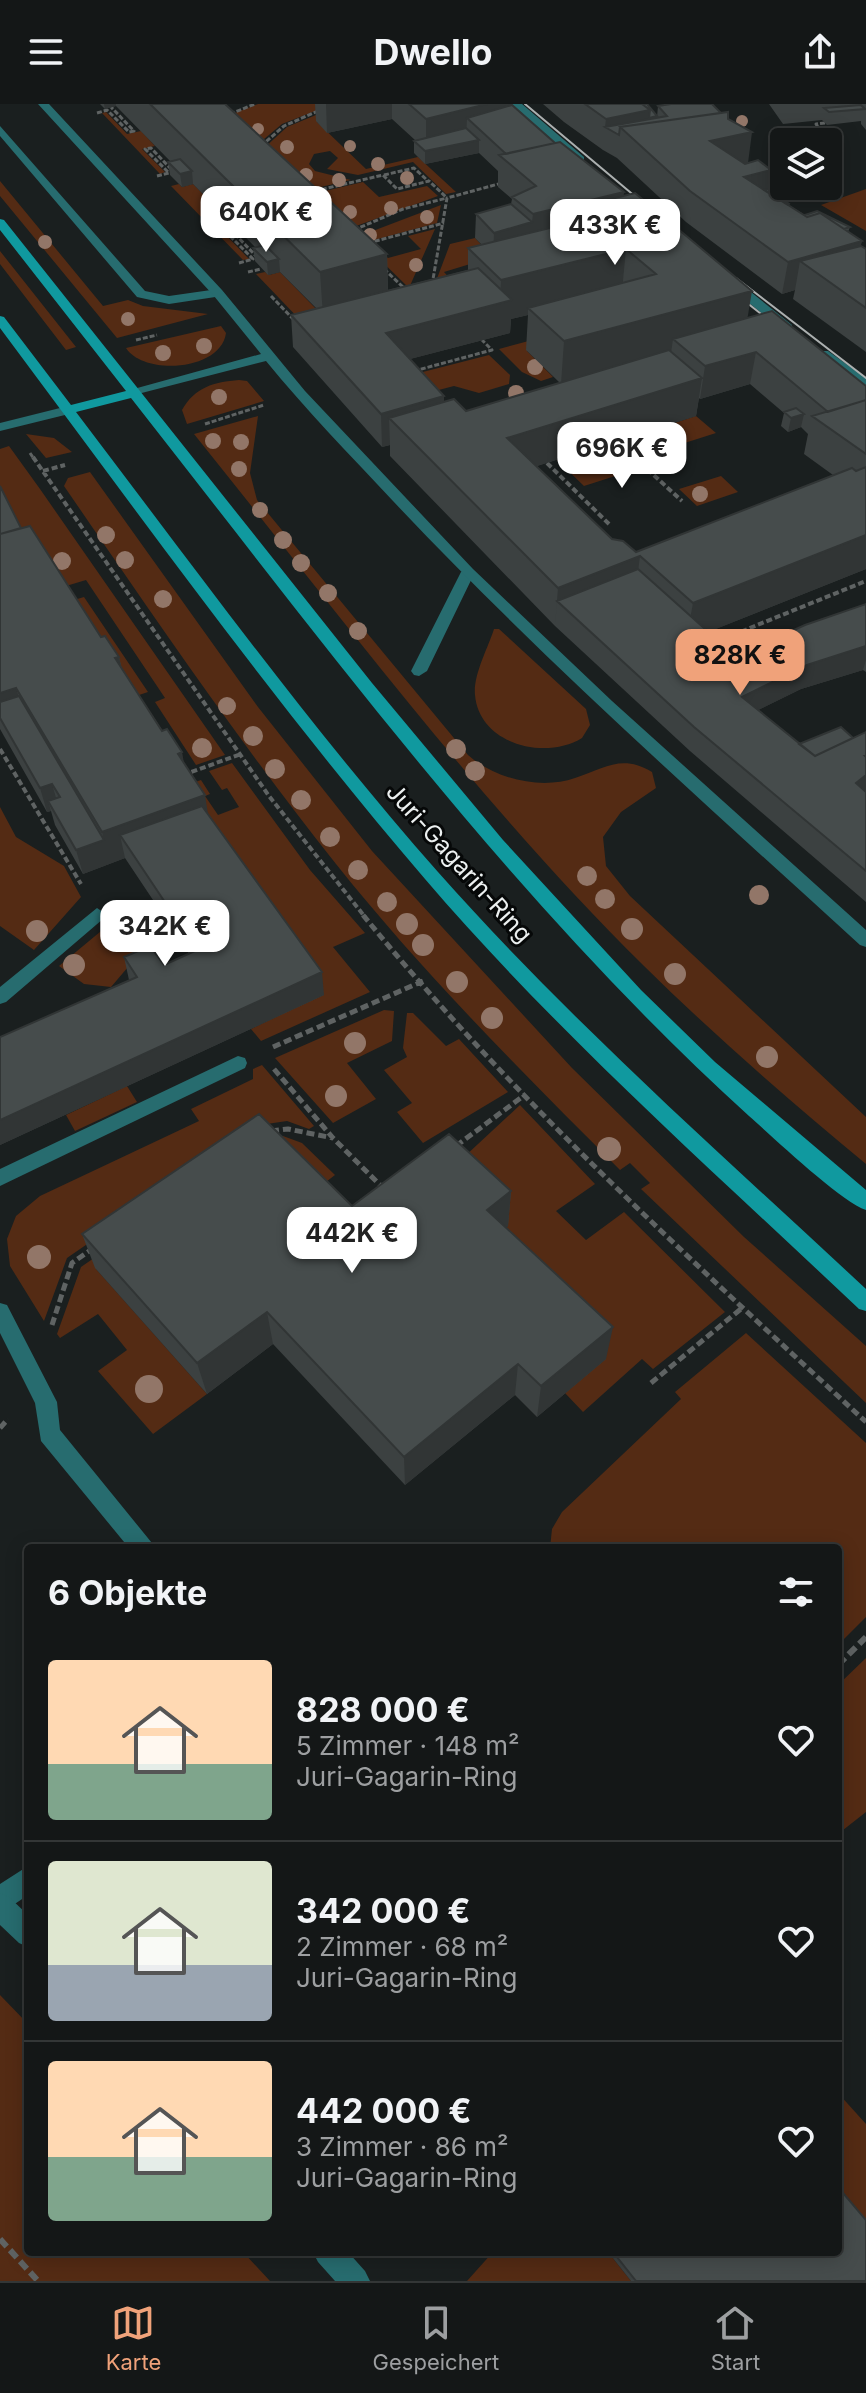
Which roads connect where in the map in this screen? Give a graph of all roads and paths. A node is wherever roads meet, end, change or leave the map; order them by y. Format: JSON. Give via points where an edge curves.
{"nodes":[{"id":1,"x":43,"y":104,"type":"edge"},
{"id":2,"x":255,"y":104,"type":"edge"},
{"id":3,"x":516,"y":104,"type":"edge"},
{"id":4,"x":111,"y":107,"type":"dead end"},
{"id":5,"x":326,"y":108,"type":"dead end"},
{"id":6,"x":96,"y":113,"type":"dead end"},
{"id":7,"x":221,"y":116,"type":"edge"},
{"id":8,"x":825,"y":123,"type":"edge"},
{"id":9,"x":819,"y":128,"type":"edge"},
{"id":10,"x":0,"y":129,"type":"edge"},
{"id":11,"x":257,"y":149,"type":"edge"},
{"id":12,"x":585,"y":164,"type":"edge"},
{"id":13,"x":176,"y":173,"type":"edge"},
{"id":14,"x":383,"y":175,"type":"junction"},
{"id":15,"x":157,"y":176,"type":"dead end"},
{"id":16,"x":429,"y":181,"type":"junction"},
{"id":17,"x":503,"y":183,"type":"edge"},
{"id":18,"x":305,"y":193,"type":"edge"},
{"id":19,"x":447,"y":198,"type":"junction"},
{"id":20,"x":0,"y":222,"type":"edge"},
{"id":21,"x":444,"y":223,"type":"junction"},
{"id":22,"x":347,"y":234,"type":"edge"},
{"id":23,"x":359,"y":246,"type":"edge"},
{"id":24,"x":261,"y":260,"type":"edge"},
{"id":25,"x":239,"y":263,"type":"dead end"},
{"id":26,"x":379,"y":264,"type":"edge"},
{"id":27,"x":261,"y":269,"type":"edge"},
{"id":28,"x":248,"y":272,"type":"dead end"},
{"id":29,"x":721,"y":275,"type":"edge"},
{"id":30,"x":408,"y":292,"type":"edge"},
{"id":31,"x":218,"y":293,"type":"junction"},
{"id":32,"x":430,"y":293,"type":"edge"},
{"id":33,"x":0,"y":320,"type":"edge"},
{"id":34,"x":482,"y":340,"type":"edge"},
{"id":35,"x":805,"y":340,"type":"edge"},
{"id":36,"x":817,"y":349,"type":"edge"},
{"id":37,"x":270,"y":356,"type":"junction"},
{"id":38,"x":413,"y":358,"type":"edge"},
{"id":39,"x":422,"y":369,"type":"junction"},
{"id":40,"x":412,"y":372,"type":"edge"},
{"id":41,"x":866,"y":384,"type":"edge"},
{"id":42,"x":135,"y":393,"type":"junction"},
{"id":43,"x":68,"y":410,"type":"junction"},
{"id":44,"x":4,"y":426,"type":"edge"},
{"id":45,"x":617,"y":441,"type":"edge"},
{"id":46,"x":547,"y":463,"type":"edge"},
{"id":47,"x":682,"y":501,"type":"dead end"},
{"id":48,"x":610,"y":525,"type":"dead end"},
{"id":49,"x":468,"y":572,"type":"junction"},
{"id":50,"x":866,"y":581,"type":"edge"},
{"id":51,"x":696,"y":650,"type":"edge"},
{"id":52,"x":419,"y":671,"type":"dead end"},
{"id":53,"x":0,"y":749,"type":"edge"},
{"id":54,"x":241,"y":754,"type":"junction"},
{"id":55,"x":182,"y":775,"type":"edge"},
{"id":56,"x":54,"y":818,"type":"edge"},
{"id":57,"x":45,"y":820,"type":"junction"},
{"id":58,"x":97,"y":914,"type":"joint"},
{"id":59,"x":866,"y":940,"type":"edge"},
{"id":60,"x":423,"y":981,"type":"junction"},
{"id":61,"x":0,"y":997,"type":"edge"},
{"id":62,"x":282,"y":1043,"type":"dead end"},
{"id":63,"x":238,"y":1063,"type":"dead end"},
{"id":64,"x":273,"y":1067,"type":"dead end"},
{"id":65,"x":526,"y":1094,"type":"junction"},
{"id":66,"x":262,"y":1135,"type":"edge"},
{"id":67,"x":333,"y":1138,"type":"junction"},
{"id":68,"x":452,"y":1149,"type":"edge"},
{"id":69,"x":0,"y":1178,"type":"edge"},
{"id":70,"x":390,"y":1195,"type":"edge"},
{"id":71,"x":866,"y":1202,"type":"edge"},
{"id":72,"x":98,"y":1245,"type":"edge"},
{"id":73,"x":866,"y":1302,"type":"edge"},
{"id":74,"x":742,"y":1308,"type":"junction"},
{"id":75,"x":0,"y":1312,"type":"edge"},
{"id":76,"x":19,"y":1349,"type":"junction"},
{"id":77,"x":651,"y":1383,"type":"dead end"},
{"id":78,"x":866,"y":1422,"type":"edge"},
{"id":79,"x":141,"y":1544,"type":"edge"},
{"id":80,"x":866,"y":1637,"type":"edge"},
{"id":81,"x":842,"y":1661,"type":"edge"},
{"id":82,"x":24,"y":1883,"type":"edge"},
{"id":83,"x":0,"y":1904,"type":"edge"},
{"id":84,"x":24,"y":1930,"type":"edge"},
{"id":85,"x":0,"y":2239,"type":"edge"},
{"id":86,"x":332,"y":2256,"type":"edge"},
{"id":87,"x":38,"y":2281,"type":"edge"},
{"id":88,"x":355,"y":2281,"type":"edge"}],
"edges":[{"from":1,"to":31,"type":"street"},
{"from":2,"to":7,"type":"path"},
{"from":3,"to":12,"type":"street"},
{"from":4,"to":6,"type":"path","via":[[134,131],[107,110]]},
{"from":5,"to":11,"type":"path","via":[[284,126]]},
{"from":8,"to":9,"type":"path","via":[[816,124]]},
{"from":10,"to":31,"type":"street","via":[[141,294],[169,300]]},
{"from":13,"to":15,"type":"path","via":[[151,148],[145,149],[169,173]]},
{"from":14,"to":16,"type":"path","via":[[414,168]]},
{"from":14,"to":16,"type":"path","via":[[397,189]]},
{"from":14,"to":18,"type":"path"},
{"from":16,"to":19,"type":"path"},
{"from":17,"to":19,"type":"path"},
{"from":19,"to":21,"type":"path"},
{"from":19,"to":22,"type":"path","via":[[403,209]]},
{"from":20,"to":42,"type":"street","name":"Juri-Gagarin-Ring"},
{"from":21,"to":23,"type":"path"},
{"from":21,"to":32,"type":"path"},
{"from":24,"to":25,"type":"path","via":[[232,231],[226,232],[253,259]]},
{"from":26,"to":30,"type":"path"},
{"from":27,"to":28,"type":"path"},
{"from":29,"to":35,"type":"street"},
{"from":31,"to":37,"type":"street"},
{"from":33,"to":43,"type":"street","name":"Juri-Gagarin-Ring"},
{"from":34,"to":39,"type":"path","via":[[492,350]]},
{"from":36,"to":41,"type":"street"},
{"from":37,"to":42,"type":"street"},
{"from":37,"to":49,"type":"street"},
{"from":38,"to":39,"type":"path"},
{"from":39,"to":40,"type":"path"},
{"from":42,"to":43,"type":"street"},
{"from":42,"to":71,"type":"street","name":"Juri-Gagarin-Ring","via":[[444,784],[549,907],[678,1039]]},
{"from":43,"to":44,"type":"street"},
{"from":43,"to":73,"type":"street","name":"Juri-Gagarin-Ring","via":[[297,714],[433,877],[604,1057]]},
{"from":44,"to":54,"type":"path"},
{"from":45,"to":47,"type":"path"},
{"from":46,"to":48,"type":"path"},
{"from":49,"to":52,"type":"street"},
{"from":49,"to":59,"type":"street"},
{"from":50,"to":51,"type":"path"},
{"from":53,"to":57,"type":"path"},
{"from":54,"to":55,"type":"path"},
{"from":54,"to":60,"type":"path","via":[[303,842]]},
{"from":56,"to":57,"type":"path"},
{"from":57,"to":58,"type":"path"},
{"from":58,"to":61,"type":"street"},
{"from":60,"to":62,"type":"path"},
{"from":60,"to":65,"type":"path"},
{"from":63,"to":69,"type":"street"},
{"from":64,"to":67,"type":"path"},
{"from":65,"to":68,"type":"path"},
{"from":65,"to":74,"type":"path"},
{"from":66,"to":67,"type":"path","via":[[288,1129]]},
{"from":67,"to":70,"type":"path"},
{"from":72,"to":76,"type":"path","via":[[72,1263],[50,1330]]},
{"from":74,"to":77,"type":"path"},
{"from":74,"to":78,"type":"path"},
{"from":75,"to":76,"type":"street"},
{"from":76,"to":79,"type":"street","via":[[46,1402],[49,1434]]},
{"from":80,"to":81,"type":"path"},
{"from":82,"to":83,"type":"street"},
{"from":83,"to":84,"type":"street"},
{"from":85,"to":87,"type":"path"},
{"from":86,"to":88,"type":"street"}]}
